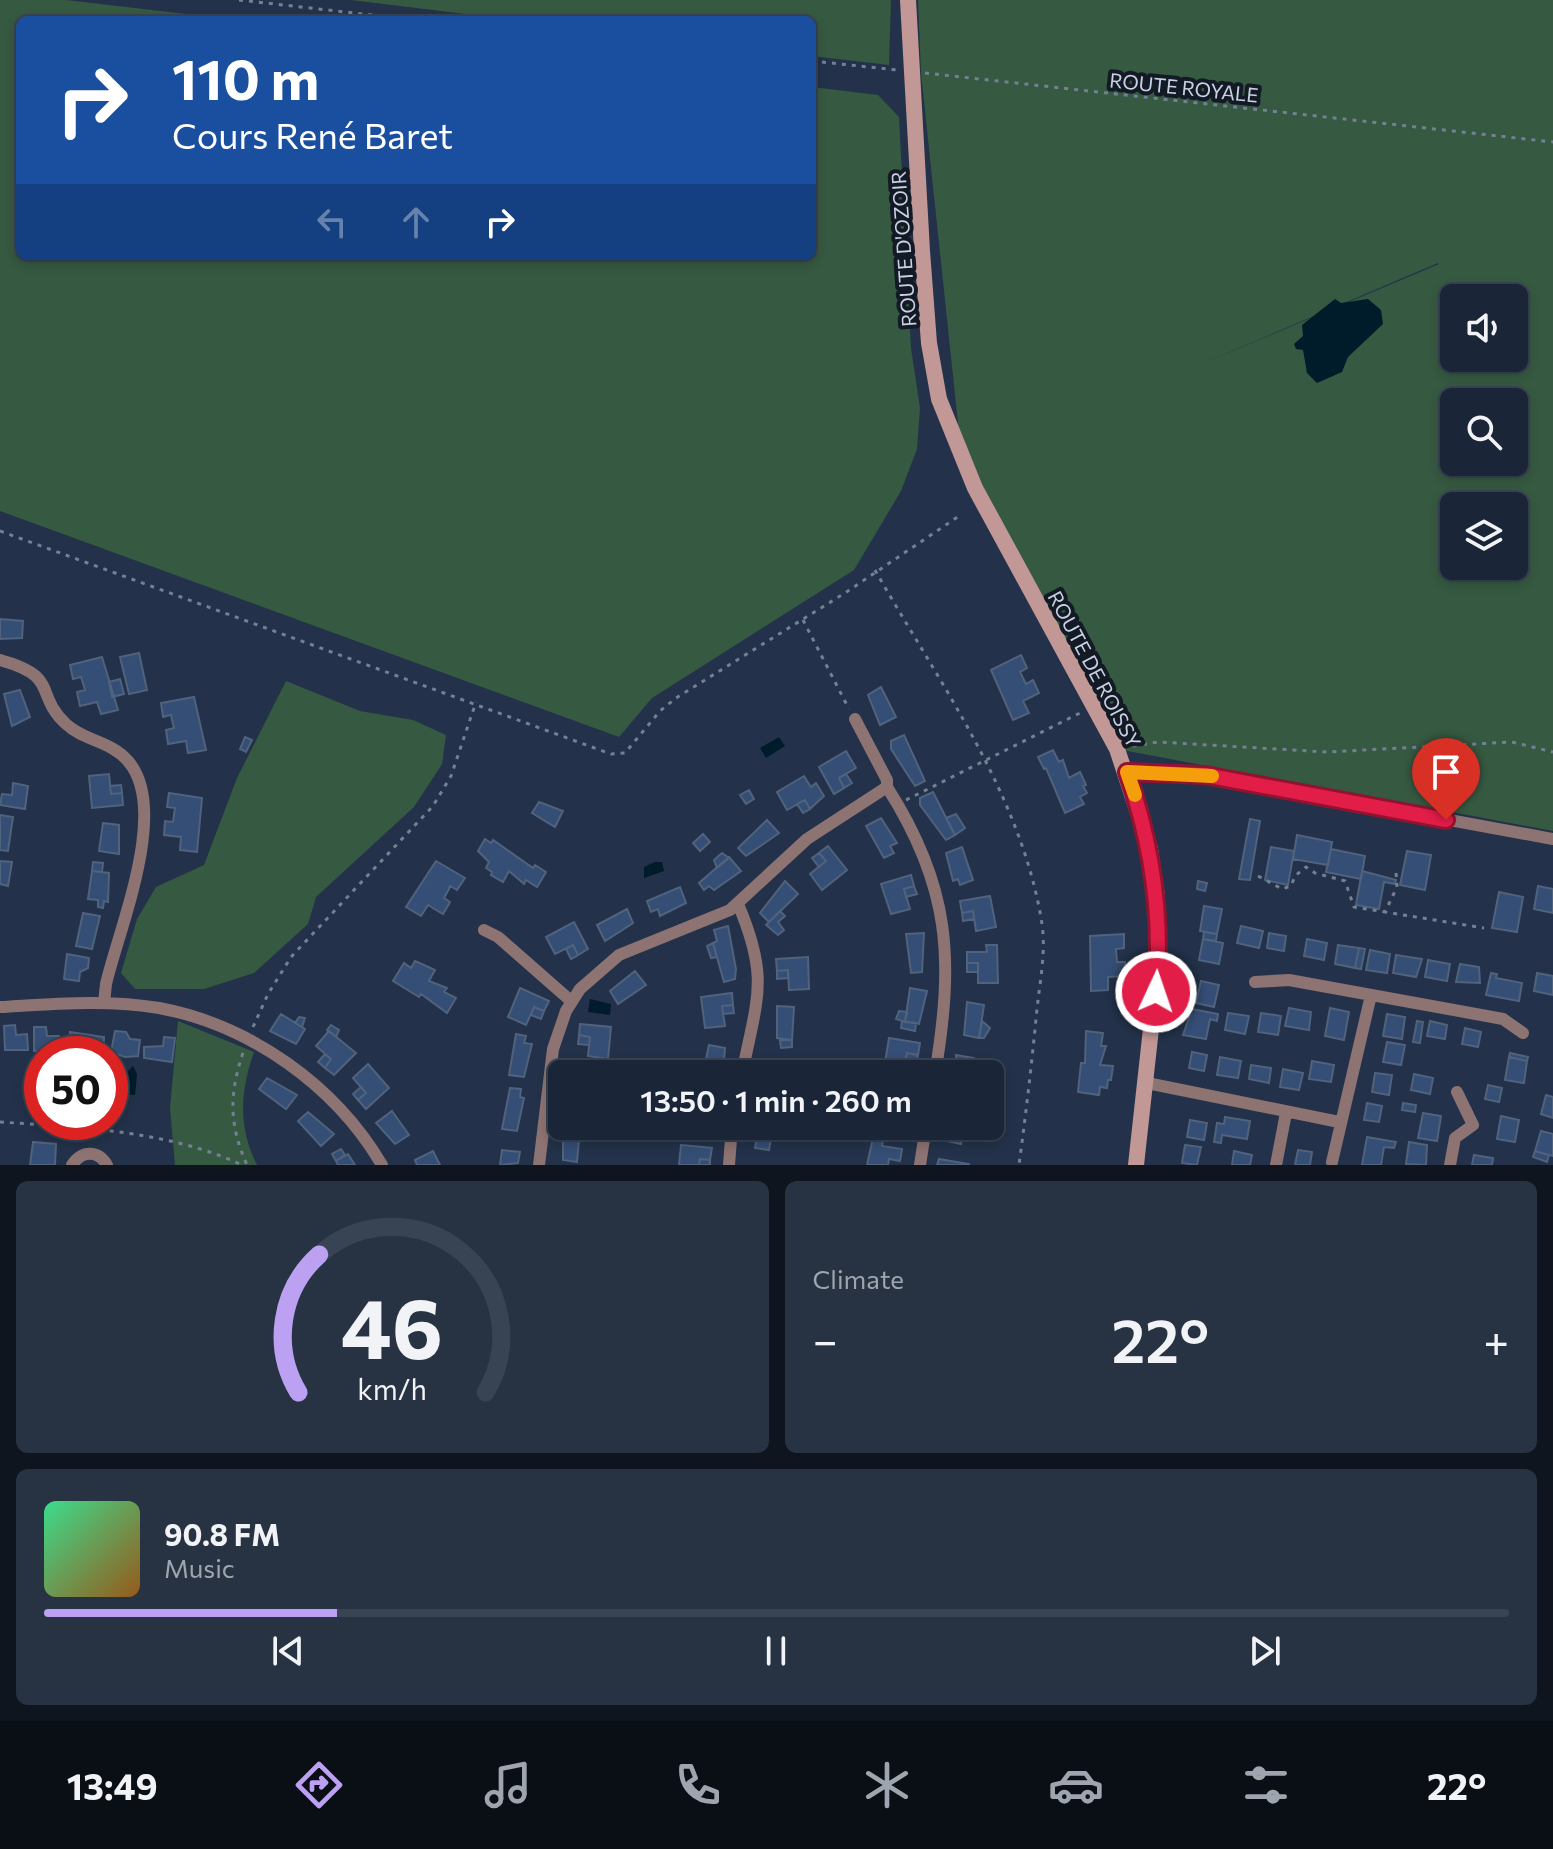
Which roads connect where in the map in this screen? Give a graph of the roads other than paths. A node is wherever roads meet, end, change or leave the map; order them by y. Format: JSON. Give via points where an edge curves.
{"nodes":[{"id":1,"x":908,"y":0,"type":"edge"},
{"id":2,"x":975,"y":488,"type":"joint"},
{"id":3,"x":0,"y":660,"type":"edge"},
{"id":4,"x":855,"y":719,"type":"road end"},
{"id":5,"x":1127,"y":772,"type":"junction"},
{"id":6,"x":887,"y":787,"type":"junction"},
{"id":7,"x":1553,"y":839,"type":"edge"},
{"id":8,"x":738,"y":904,"type":"junction"},
{"id":9,"x":484,"y":930,"type":"dead end"},
{"id":10,"x":1255,"y":982,"type":"dead end"},
{"id":11,"x":1371,"y":995,"type":"junction"},
{"id":12,"x":571,"y":1001,"type":"junction"},
{"id":13,"x":104,"y":1003,"type":"junction"},
{"id":14,"x":0,"y":1007,"type":"edge"},
{"id":15,"x":1523,"y":1033,"type":"dead end"},
{"id":16,"x":745,"y":1060,"type":"edge"},
{"id":17,"x":937,"y":1060,"type":"edge"},
{"id":18,"x":1147,"y":1083,"type":"junction"},
{"id":19,"x":1457,"y":1092,"type":"dead end"},
{"id":20,"x":1286,"y":1113,"type":"junction"},
{"id":21,"x":1339,"y":1122,"type":"junction"},
{"id":22,"x":731,"y":1140,"type":"edge"},
{"id":23,"x":924,"y":1140,"type":"edge"},
{"id":24,"x":1332,"y":1162,"type":"dead end"},
{"id":25,"x":72,"y":1165,"type":"edge"},
{"id":26,"x":107,"y":1165,"type":"edge"},
{"id":27,"x":382,"y":1165,"type":"edge"},
{"id":28,"x":539,"y":1165,"type":"edge"},
{"id":29,"x":729,"y":1165,"type":"edge"},
{"id":30,"x":920,"y":1165,"type":"edge"},
{"id":31,"x":1136,"y":1165,"type":"edge"},
{"id":32,"x":1276,"y":1165,"type":"edge"},
{"id":33,"x":1450,"y":1165,"type":"edge"}],
"edges":[{"from":1,"to":2,"type":"main road","name":"ROUTE D'OZOIR","via":[[929,343],[939,399]]},
{"from":2,"to":5,"type":"main road","name":"ROUTE DE ROISSY"},
{"from":3,"to":13,"type":"street","via":[[38,676],[63,722],[119,752],[143,787],[140,852]]},
{"from":4,"to":6,"type":"street"},
{"from":5,"to":7,"type":"street","via":[[1205,775]]},
{"from":5,"to":18,"type":"main road","name":"ROUTE DE ROISSY","via":[[1150,849],[1157,896],[1157,974]]},
{"from":6,"to":8,"type":"street","via":[[807,839]]},
{"from":6,"to":17,"type":"street","via":[[936,887],[946,943],[945,1013]]},
{"from":8,"to":12,"type":"street","via":[[619,955]]},
{"from":8,"to":16,"type":"street","via":[[756,946],[759,980]]},
{"from":9,"to":12,"type":"street"},
{"from":10,"to":11,"type":"street","via":[[1289,980]]},
{"from":11,"to":15,"type":"street","via":[[1503,1019]]},
{"from":11,"to":21,"type":"street"},
{"from":12,"to":28,"type":"street","via":[[553,1049]]},
{"from":13,"to":14,"type":"street"},
{"from":13,"to":27,"type":"street","via":[[158,1008],[210,1021],[248,1040],[293,1067],[329,1098]]},
{"from":18,"to":20,"type":"street"},
{"from":18,"to":31,"type":"main road","name":"ROUTE DE ROISSY"},
{"from":19,"to":33,"type":"street","via":[[1473,1125],[1455,1138]]},
{"from":20,"to":21,"type":"street"},
{"from":20,"to":32,"type":"street"},
{"from":21,"to":24,"type":"street"},
{"from":22,"to":29,"type":"street"},
{"from":23,"to":30,"type":"street"},
{"from":25,"to":26,"type":"street","via":[[91,1153]]}]}
